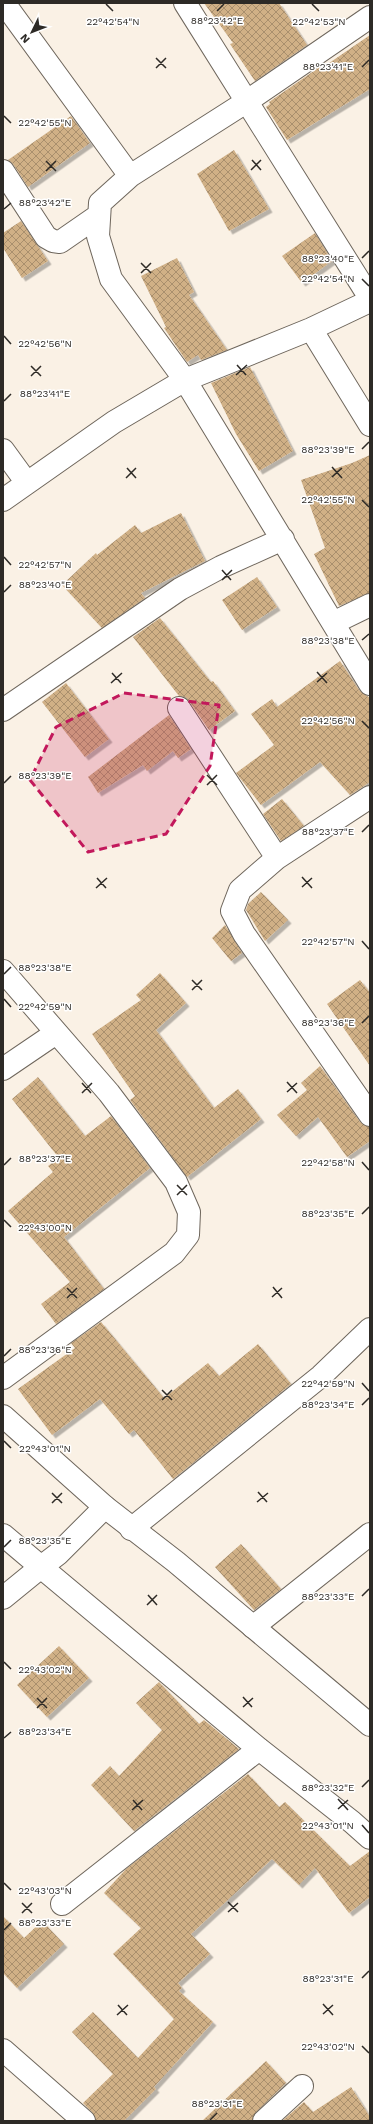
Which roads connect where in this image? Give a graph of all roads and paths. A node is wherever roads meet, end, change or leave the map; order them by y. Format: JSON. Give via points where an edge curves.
{"nodes":[{"id":1,"x":4,"y":3,"type":"edge"},
{"id":2,"x":185,"y":3,"type":"edge"},
{"id":3,"x":370,"y":17,"type":"edge"},
{"id":4,"x":246,"y":102,"type":"junction"},
{"id":5,"x":3,"y":170,"type":"edge"},
{"id":6,"x":130,"y":176,"type":"junction"},
{"id":7,"x":99,"y":215,"type":"junction"},
{"id":8,"x":370,"y":300,"type":"edge"},
{"id":9,"x":311,"y":329,"type":"junction"},
{"id":10,"x":185,"y":380,"type":"junction"},
{"id":11,"x":370,"y":424,"type":"edge"},
{"id":12,"x":3,"y":450,"type":"edge"},
{"id":13,"x":27,"y":483,"type":"junction"},
{"id":14,"x":3,"y":500,"type":"edge"},
{"id":15,"x":283,"y":539,"type":"junction"},
{"id":16,"x":370,"y":605,"type":"edge"},
{"id":17,"x":333,"y":623,"type":"junction"},
{"id":18,"x":370,"y":684,"type":"edge"},
{"id":19,"x":179,"y":708,"type":"dead end"},
{"id":20,"x":3,"y":710,"type":"edge"},
{"id":21,"x":370,"y":797,"type":"edge"},
{"id":22,"x":277,"y":858,"type":"junction"},
{"id":23,"x":3,"y":970,"type":"edge"},
{"id":24,"x":56,"y":1033,"type":"junction"},
{"id":25,"x":3,"y":1070,"type":"edge"},
{"id":26,"x":370,"y":1115,"type":"edge"},
{"id":27,"x":370,"y":1329,"type":"edge"},
{"id":28,"x":3,"y":1378,"type":"edge"},
{"id":29,"x":3,"y":1416,"type":"edge"},
{"id":30,"x":105,"y":1507,"type":"junction"},
{"id":31,"x":131,"y":1529,"type":"junction"},
{"id":32,"x":370,"y":1534,"type":"edge"},
{"id":33,"x":3,"y":1535,"type":"edge"},
{"id":34,"x":41,"y":1567,"type":"junction"},
{"id":35,"x":3,"y":1598,"type":"edge"},
{"id":36,"x":253,"y":1627,"type":"junction"},
{"id":37,"x":370,"y":1725,"type":"edge"},
{"id":38,"x":258,"y":1749,"type":"junction"},
{"id":39,"x":370,"y":1838,"type":"edge"},
{"id":40,"x":62,"y":1904,"type":"dead end"},
{"id":41,"x":3,"y":2050,"type":"edge"},
{"id":42,"x":302,"y":2086,"type":"dead end"},
{"id":43,"x":84,"y":2121,"type":"edge"},
{"id":44,"x":264,"y":2121,"type":"edge"}],
"edges":[{"from":1,"to":6,"type":"street"},
{"from":2,"to":4,"type":"street"},
{"from":3,"to":4,"type":"street"},
{"from":4,"to":6,"type":"street"},
{"from":4,"to":8,"type":"street"},
{"from":5,"to":7,"type":"street","via":[[46,237],[53,241],[60,242]]},
{"from":6,"to":7,"type":"street","via":[[100,203]]},
{"from":7,"to":10,"type":"street","via":[[98,236],[111,279]]},
{"from":8,"to":9,"type":"street"},
{"from":9,"to":10,"type":"street"},
{"from":9,"to":11,"type":"street"},
{"from":10,"to":13,"type":"street","via":[[114,422]]},
{"from":10,"to":15,"type":"street"},
{"from":12,"to":13,"type":"street"},
{"from":13,"to":14,"type":"street"},
{"from":15,"to":17,"type":"street"},
{"from":15,"to":20,"type":"street","via":[[180,589]]},
{"from":16,"to":17,"type":"street"},
{"from":17,"to":18,"type":"street"},
{"from":19,"to":22,"type":"street"},
{"from":21,"to":22,"type":"street"},
{"from":22,"to":26,"type":"street","via":[[240,890],[232,911],[235,920]]},
{"from":23,"to":24,"type":"street"},
{"from":24,"to":25,"type":"street"},
{"from":24,"to":28,"type":"street","via":[[109,1093],[176,1182],[189,1212],[188,1235],[174,1253]]},
{"from":27,"to":31,"type":"street","via":[[321,1376]]},
{"from":29,"to":30,"type":"street"},
{"from":30,"to":31,"type":"street"},
{"from":30,"to":34,"type":"street","via":[[58,1554]]},
{"from":31,"to":36,"type":"street","via":[[176,1562]]},
{"from":32,"to":36,"type":"street"},
{"from":33,"to":34,"type":"street"},
{"from":34,"to":35,"type":"street"},
{"from":34,"to":38,"type":"street"},
{"from":36,"to":37,"type":"street"},
{"from":38,"to":39,"type":"street"},
{"from":38,"to":40,"type":"street"},
{"from":41,"to":43,"type":"street"},
{"from":42,"to":44,"type":"street"}]}
